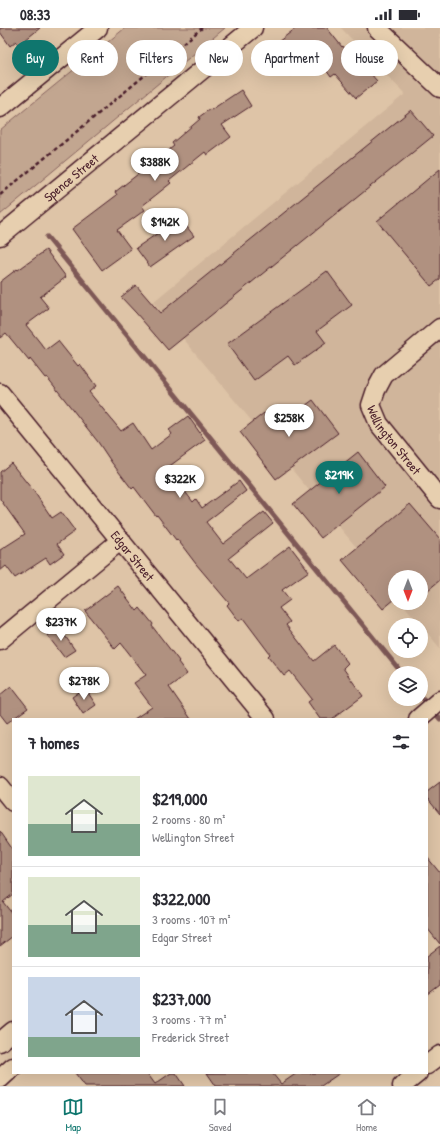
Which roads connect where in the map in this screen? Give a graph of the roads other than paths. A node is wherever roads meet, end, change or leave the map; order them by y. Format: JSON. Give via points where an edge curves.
{"nodes":[{"id":1,"x":98,"y":28,"type":"edge"},
{"id":2,"x":253,"y":28,"type":"edge"},
{"id":3,"x":377,"y":28,"type":"edge"},
{"id":4,"x":440,"y":88,"type":"edge"},
{"id":5,"x":0,"y":108,"type":"edge"},
{"id":6,"x":0,"y":236,"type":"edge"},
{"id":7,"x":440,"y":328,"type":"edge"},
{"id":8,"x":0,"y":393,"type":"edge"},
{"id":9,"x":440,"y":499,"type":"edge"},
{"id":10,"x":121,"y":540,"type":"junction"},
{"id":11,"x":0,"y":640,"type":"edge"},
{"id":12,"x":439,"y":701,"type":"edge"},
{"id":13,"x":421,"y":717,"type":"edge"},
{"id":14,"x":265,"y":718,"type":"edge"},
{"id":15,"x":0,"y":786,"type":"edge"},
{"id":16,"x":12,"y":801,"type":"edge"},
{"id":17,"x":12,"y":1032,"type":"edge"},
{"id":18,"x":0,"y":1042,"type":"edge"},
{"id":19,"x":440,"y":1055,"type":"edge"},
{"id":20,"x":428,"y":1065,"type":"edge"},
{"id":21,"x":12,"y":1068,"type":"edge"},
{"id":22,"x":417,"y":1074,"type":"edge"},
{"id":23,"x":0,"y":1079,"type":"edge"},
{"id":24,"x":402,"y":1086,"type":"edge"}],
"edges":[{"from":1,"to":5,"type":"street"},
{"from":2,"to":6,"type":"street","name":"Spence Street"},
{"from":3,"to":4,"type":"street"},
{"from":7,"to":9,"type":"street","name":"Wellington Street","via":[[384,375],[372,405],[379,424]]},
{"from":8,"to":10,"type":"street","name":"Edgar Street"},
{"from":10,"to":11,"type":"street"},
{"from":10,"to":14,"type":"street","name":"Edgar Street"},
{"from":12,"to":13,"type":"street"},
{"from":15,"to":16,"type":"street"},
{"from":17,"to":18,"type":"street"},
{"from":19,"to":20,"type":"street"},
{"from":21,"to":23,"type":"street"},
{"from":22,"to":24,"type":"street"}]}
